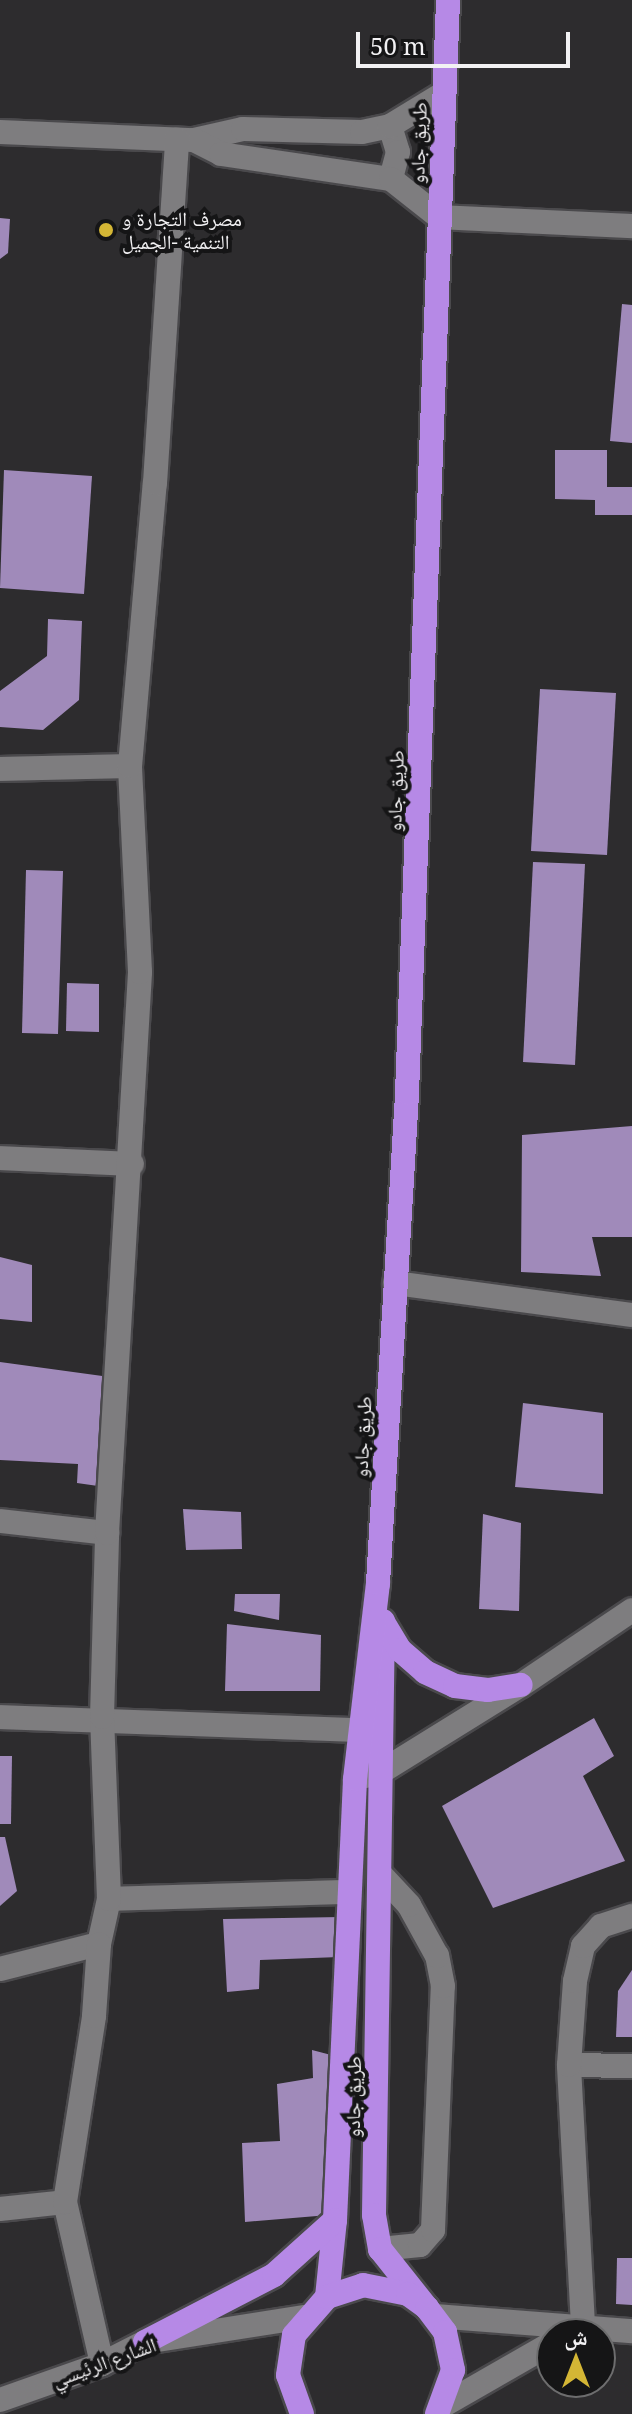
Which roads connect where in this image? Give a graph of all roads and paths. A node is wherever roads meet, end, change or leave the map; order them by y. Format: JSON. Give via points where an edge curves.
{"nodes":[{"id":1,"x":448,"y":0,"type":"edge"},
{"id":2,"x":444,"y":93,"type":"junction"},
{"id":3,"x":390,"y":126,"type":"junction"},
{"id":4,"x":0,"y":132,"type":"edge"},
{"id":5,"x":186,"y":140,"type":"junction"},
{"id":6,"x":391,"y":179,"type":"junction"},
{"id":7,"x":439,"y":217,"type":"junction"},
{"id":8,"x":632,"y":226,"type":"edge"},
{"id":9,"x":130,"y":766,"type":"junction"},
{"id":10,"x":0,"y":769,"type":"edge"},
{"id":11,"x":0,"y":1158,"type":"edge"},
{"id":12,"x":132,"y":1164,"type":"junction"},
{"id":13,"x":395,"y":1283,"type":"junction"},
{"id":14,"x":632,"y":1315,"type":"edge"},
{"id":15,"x":0,"y":1521,"type":"edge"},
{"id":16,"x":107,"y":1533,"type":"junction"},
{"id":17,"x":378,"y":1583,"type":"junction"},
{"id":18,"x":632,"y":1610,"type":"edge"},
{"id":19,"x":383,"y":1622,"type":"junction"},
{"id":20,"x":521,"y":1685,"type":"junction"},
{"id":21,"x":0,"y":1717,"type":"edge"},
{"id":22,"x":102,"y":1717,"type":"junction"},
{"id":23,"x":360,"y":1730,"type":"junction"},
{"id":24,"x":384,"y":1770,"type":"junction"},
{"id":25,"x":355,"y":1779,"type":"junction"},
{"id":26,"x":382,"y":1876,"type":"junction"},
{"id":27,"x":348,"y":1892,"type":"junction"},
{"id":28,"x":109,"y":1899,"type":"junction"},
{"id":29,"x":632,"y":1916,"type":"edge"},
{"id":30,"x":99,"y":1944,"type":"junction"},
{"id":31,"x":0,"y":1969,"type":"edge"},
{"id":32,"x":569,"y":2065,"type":"junction"},
{"id":33,"x":632,"y":2066,"type":"edge"},
{"id":34,"x":65,"y":2202,"type":"junction"},
{"id":35,"x":0,"y":2209,"type":"edge"},
{"id":36,"x":335,"y":2220,"type":"junction"},
{"id":37,"x":380,"y":2249,"type":"junction"},
{"id":38,"x":327,"y":2297,"type":"junction"},
{"id":39,"x":431,"y":2312,"type":"junction"},
{"id":40,"x":305,"y":2317,"type":"junction"},
{"id":41,"x":575,"y":2318,"type":"edge"},
{"id":42,"x":536,"y":2325,"type":"edge"},
{"id":43,"x":145,"y":2342,"type":"junction"},
{"id":44,"x":536,"y":2353,"type":"edge"},
{"id":45,"x":102,"y":2364,"type":"junction"},
{"id":46,"x":0,"y":2400,"type":"edge"},
{"id":47,"x":440,"y":2410,"type":"edge"},
{"id":48,"x":302,"y":2414,"type":"edge"}],
"edges":[{"from":1,"to":2,"type":"highway","name":"طريق جادو"},
{"from":2,"to":3,"type":"street"},
{"from":2,"to":7,"type":"highway","name":"طريق جادو"},
{"from":3,"to":5,"type":"street","via":[[362,132],[243,129]]},
{"from":3,"to":6,"type":"street","via":[[398,152]]},
{"from":4,"to":5,"type":"street"},
{"from":5,"to":6,"type":"street","via":[[221,154]]},
{"from":5,"to":9,"type":"street"},
{"from":6,"to":7,"type":"street"},
{"from":7,"to":8,"type":"street"},
{"from":7,"to":13,"type":"highway","name":"طريق جادو"},
{"from":9,"to":10,"type":"street"},
{"from":9,"to":12,"type":"street","via":[[140,972]]},
{"from":11,"to":12,"type":"street"},
{"from":12,"to":16,"type":"street"},
{"from":13,"to":14,"type":"street"},
{"from":13,"to":17,"type":"highway","name":"طريق جادو"},
{"from":15,"to":16,"type":"street"},
{"from":16,"to":22,"type":"street"},
{"from":17,"to":19,"type":"highway","name":"طريق جادو"},
{"from":17,"to":23,"type":"highway","name":"طريق جادو"},
{"from":18,"to":20,"type":"street"},
{"from":19,"to":20,"type":"highway","via":[[400,1650],[425,1672],[455,1686],[488,1690]]},
{"from":19,"to":24,"type":"highway","name":"طريق جادو"},
{"from":20,"to":24,"type":"street"},
{"from":21,"to":22,"type":"street"},
{"from":22,"to":23,"type":"street"},
{"from":22,"to":28,"type":"street"},
{"from":23,"to":25,"type":"highway","name":"طريق جادو"},
{"from":24,"to":25,"type":"street"},
{"from":24,"to":26,"type":"highway","name":"طريق جادو"},
{"from":25,"to":27,"type":"highway","name":"طريق جادو"},
{"from":26,"to":37,"type":"highway","name":"طريق جادو","via":[[374,2215]]},
{"from":26,"to":37,"type":"street","via":[[409,1905],[437,1956],[443,1986],[433,2230],[420,2245]]},
{"from":27,"to":28,"type":"street"},
{"from":27,"to":36,"type":"highway","name":"طريق جادو"},
{"from":28,"to":30,"type":"street"},
{"from":29,"to":32,"type":"street","via":[[601,1926],[583,1946]]},
{"from":30,"to":31,"type":"street"},
{"from":30,"to":34,"type":"street","via":[[94,2016]]},
{"from":32,"to":33,"type":"street"},
{"from":32,"to":41,"type":"street"},
{"from":34,"to":35,"type":"street"},
{"from":34,"to":45,"type":"street"},
{"from":36,"to":38,"type":"highway","name":"طريق جادو"},
{"from":36,"to":43,"type":"highway","via":[[274,2275]]},
{"from":37,"to":39,"type":"highway"},
{"from":38,"to":39,"type":"highway","via":[[363,2285],[386,2287]]},
{"from":38,"to":40,"type":"highway"},
{"from":39,"to":42,"type":"street"},
{"from":39,"to":47,"type":"highway","via":[[451,2350],[453,2370]]},
{"from":40,"to":43,"type":"street","name":"الشارع الرئيسي"},
{"from":40,"to":48,"type":"highway","via":[[288,2355],[292,2396]]},
{"from":43,"to":45,"type":"street","name":"الشارع الرئيسي"},
{"from":44,"to":47,"type":"street"},
{"from":45,"to":46,"type":"street","name":"الشارع الرئيسي"}]}
